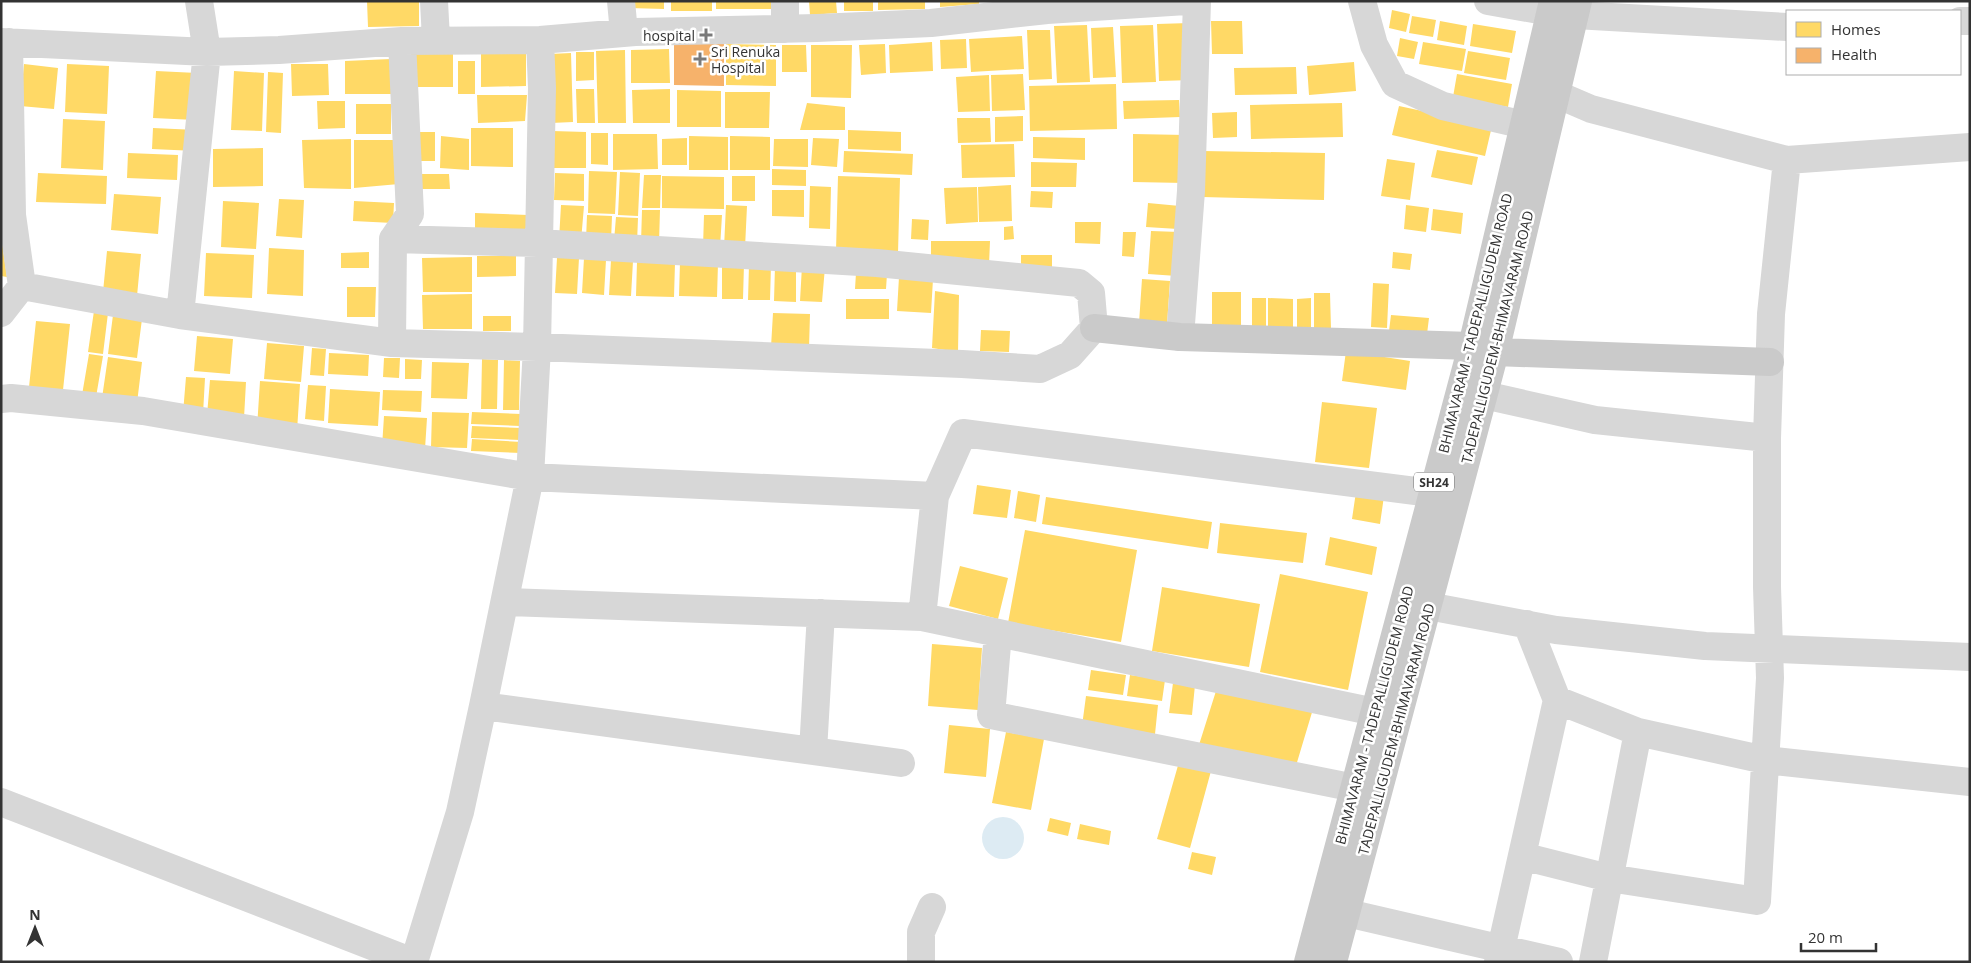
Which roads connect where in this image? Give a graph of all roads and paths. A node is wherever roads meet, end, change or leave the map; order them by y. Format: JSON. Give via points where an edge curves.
{"nodes":[{"id":1,"x":199,"y":1,"type":"edge"},
{"id":2,"x":434,"y":1,"type":"edge"},
{"id":3,"x":622,"y":1,"type":"edge"},
{"id":4,"x":785,"y":1,"type":"edge"},
{"id":5,"x":1186,"y":1,"type":"edge"},
{"id":6,"x":1197,"y":1,"type":"edge"},
{"id":7,"x":1362,"y":1,"type":"edge"},
{"id":8,"x":1488,"y":1,"type":"edge"},
{"id":9,"x":1564,"y":7,"type":"edge"},
{"id":10,"x":1786,"y":27,"type":"edge"},
{"id":11,"x":785,"y":29,"type":"junction"},
{"id":12,"x":624,"y":33,"type":"junction"},
{"id":13,"x":436,"y":40,"type":"junction"},
{"id":14,"x":540,"y":40,"type":"junction"},
{"id":15,"x":402,"y":41,"type":"junction"},
{"id":16,"x":5,"y":42,"type":"edge"},
{"id":17,"x":207,"y":52,"type":"junction"},
{"id":18,"x":1556,"y":94,"type":"junction"},
{"id":19,"x":1535,"y":128,"type":"junction"},
{"id":20,"x":1970,"y":147,"type":"edge"},
{"id":21,"x":1787,"y":160,"type":"junction"},
{"id":22,"x":7,"y":214,"type":"edge"},
{"id":23,"x":393,"y":239,"type":"junction"},
{"id":24,"x":538,"y":243,"type":"junction"},
{"id":25,"x":22,"y":286,"type":"junction"},
{"id":26,"x":1,"y":313,"type":"edge"},
{"id":27,"x":180,"y":315,"type":"junction"},
{"id":28,"x":1094,"y":328,"type":"junction"},
{"id":29,"x":1180,"y":337,"type":"junction"},
{"id":30,"x":392,"y":343,"type":"junction"},
{"id":31,"x":537,"y":347,"type":"junction"},
{"id":32,"x":1484,"y":349,"type":"junction"},
{"id":33,"x":1770,"y":362,"type":"junction"},
{"id":34,"x":1484,"y":395,"type":"junction"},
{"id":35,"x":1,"y":399,"type":"edge"},
{"id":36,"x":1461,"y":433,"type":"junction"},
{"id":37,"x":1767,"y":438,"type":"junction"},
{"id":38,"x":530,"y":477,"type":"junction"},
{"id":39,"x":1432,"y":493,"type":"junction"},
{"id":40,"x":935,"y":496,"type":"junction"},
{"id":41,"x":505,"y":602,"type":"junction"},
{"id":42,"x":1428,"y":606,"type":"junction"},
{"id":43,"x":821,"y":613,"type":"junction"},
{"id":44,"x":922,"y":617,"type":"junction"},
{"id":45,"x":1526,"y":624,"type":"junction"},
{"id":46,"x":998,"y":633,"type":"junction"},
{"id":47,"x":1769,"y":648,"type":"junction"},
{"id":48,"x":1970,"y":657,"type":"edge"},
{"id":49,"x":1557,"y":700,"type":"junction"},
{"id":50,"x":483,"y":706,"type":"junction"},
{"id":51,"x":1375,"y":712,"type":"junction"},
{"id":52,"x":1638,"y":732,"type":"junction"},
{"id":53,"x":813,"y":751,"type":"junction"},
{"id":54,"x":1765,"y":760,"type":"junction"},
{"id":55,"x":901,"y":763,"type":"dead end"},
{"id":56,"x":1970,"y":782,"type":"edge"},
{"id":57,"x":1355,"y":788,"type":"junction"},
{"id":58,"x":1,"y":802,"type":"edge"},
{"id":59,"x":1522,"y":856,"type":"junction"},
{"id":60,"x":1609,"y":878,"type":"junction"},
{"id":61,"x":932,"y":907,"type":"dead end"},
{"id":62,"x":1347,"y":913,"type":"junction"},
{"id":63,"x":1500,"y":955,"type":"edge"},
{"id":64,"x":414,"y":962,"type":"edge"},
{"id":65,"x":921,"y":962,"type":"edge"},
{"id":66,"x":1308,"y":962,"type":"edge"},
{"id":67,"x":1333,"y":962,"type":"edge"},
{"id":68,"x":1559,"y":962,"type":"edge"},
{"id":69,"x":1593,"y":962,"type":"edge"}],
"edges":[{"from":1,"to":17,"type":"street"},
{"from":2,"to":13,"type":"street"},
{"from":3,"to":12,"type":"street"},
{"from":4,"to":11,"type":"street"},
{"from":5,"to":11,"type":"street","via":[[1047,10],[931,23]]},
{"from":6,"to":29,"type":"street","via":[[1191,191]]},
{"from":7,"to":19,"type":"street","via":[[1374,45],[1395,84],[1443,106]]},
{"from":8,"to":9,"type":"street"},
{"from":9,"to":10,"type":"street"},
{"from":9,"to":18,"type":"main road","name":"TADEPALLIGUDEM-BHIMAVARAM ROAD","number":"SH24"},
{"from":9,"to":19,"type":"main road","number":"SH24"},
{"from":11,"to":12,"type":"street"},
{"from":12,"to":14,"type":"street"},
{"from":13,"to":14,"type":"street"},
{"from":13,"to":15,"type":"street"},
{"from":14,"to":24,"type":"street"},
{"from":15,"to":17,"type":"street"},
{"from":15,"to":23,"type":"street","via":[[410,214]]},
{"from":16,"to":17,"type":"street"},
{"from":16,"to":22,"type":"street"},
{"from":17,"to":27,"type":"street"},
{"from":18,"to":19,"type":"main road","name":"TADEPALLIGUDEM-BHIMAVARAM ROAD","number":"SH24"},
{"from":18,"to":21,"type":"street","via":[[1591,109]]},
{"from":19,"to":32,"type":"main road","name":"TADEPALLIGUDEM-BHIMAVARAM ROAD","number":"SH24"},
{"from":20,"to":21,"type":"street"},
{"from":21,"to":33,"type":"street","via":[[1771,314]]},
{"from":22,"to":25,"type":"street"},
{"from":23,"to":24,"type":"street"},
{"from":23,"to":30,"type":"street"},
{"from":24,"to":28,"type":"street","via":[[877,263],[1079,283],[1092,293]]},
{"from":24,"to":31,"type":"street"},
{"from":25,"to":26,"type":"street"},
{"from":25,"to":27,"type":"street"},
{"from":27,"to":30,"type":"street"},
{"from":28,"to":29,"type":"main road"},
{"from":28,"to":31,"type":"street","via":[[1070,355],[1040,369]]},
{"from":29,"to":32,"type":"main road"},
{"from":30,"to":31,"type":"street"},
{"from":31,"to":38,"type":"street"},
{"from":32,"to":33,"type":"main road"},
{"from":32,"to":34,"type":"main road","name":"TADEPALLIGUDEM-BHIMAVARAM ROAD","number":"SH24"},
{"from":32,"to":36,"type":"main road","name":"BHIMAVARAM - TADEPALLIGUDEM ROAD","number":"SH24"},
{"from":33,"to":37,"type":"street"},
{"from":34,"to":36,"type":"main road","name":"TADEPALLIGUDEM-BHIMAVARAM ROAD","number":"SH24"},
{"from":34,"to":37,"type":"street","via":[[1595,420]]},
{"from":35,"to":38,"type":"street","via":[[143,411]]},
{"from":36,"to":39,"type":"main road","name":"BHIMAVARAM - TADEPALLIGUDEM ROAD","number":"SH24"},
{"from":36,"to":42,"type":"main road","name":"TADEPALLIGUDEM-BHIMAVARAM ROAD","number":"SH24"},
{"from":37,"to":47,"type":"street"},
{"from":38,"to":40,"type":"street"},
{"from":38,"to":41,"type":"street"},
{"from":39,"to":40,"type":"street","via":[[963,433]]},
{"from":39,"to":51,"type":"main road","name":"BHIMAVARAM - TADEPALLIGUDEM ROAD","number":"SH24"},
{"from":40,"to":44,"type":"street"},
{"from":41,"to":43,"type":"street"},
{"from":41,"to":50,"type":"street"},
{"from":42,"to":45,"type":"street"},
{"from":42,"to":62,"type":"main road","name":"TADEPALLIGUDEM-BHIMAVARAM ROAD","number":"SH24"},
{"from":43,"to":44,"type":"street"},
{"from":43,"to":53,"type":"street"},
{"from":44,"to":46,"type":"street"},
{"from":45,"to":47,"type":"street","via":[[1705,646]]},
{"from":45,"to":49,"type":"street"},
{"from":46,"to":51,"type":"street"},
{"from":46,"to":57,"type":"street","via":[[991,715]]},
{"from":47,"to":48,"type":"street"},
{"from":47,"to":54,"type":"street"},
{"from":49,"to":52,"type":"street"},
{"from":49,"to":59,"type":"street"},
{"from":50,"to":53,"type":"street"},
{"from":50,"to":64,"type":"street","via":[[460,812]]},
{"from":51,"to":57,"type":"main road","name":"BHIMAVARAM - TADEPALLIGUDEM ROAD","number":"SH24"},
{"from":52,"to":54,"type":"street"},
{"from":52,"to":60,"type":"street"},
{"from":53,"to":55,"type":"street"},
{"from":54,"to":56,"type":"street"},
{"from":54,"to":60,"type":"street","via":[[1757,901]]},
{"from":57,"to":66,"type":"main road","name":"BHIMAVARAM - TADEPALLIGUDEM ROAD","number":"SH24"},
{"from":58,"to":64,"type":"street"},
{"from":59,"to":60,"type":"street"},
{"from":59,"to":63,"type":"street"},
{"from":60,"to":69,"type":"street"},
{"from":61,"to":65,"type":"street","via":[[921,932]]},
{"from":62,"to":63,"type":"street"},
{"from":62,"to":67,"type":"main road","name":"TADEPALLIGUDEM-BHIMAVARAM ROAD","number":"SH24"},
{"from":63,"to":68,"type":"street"}]}
